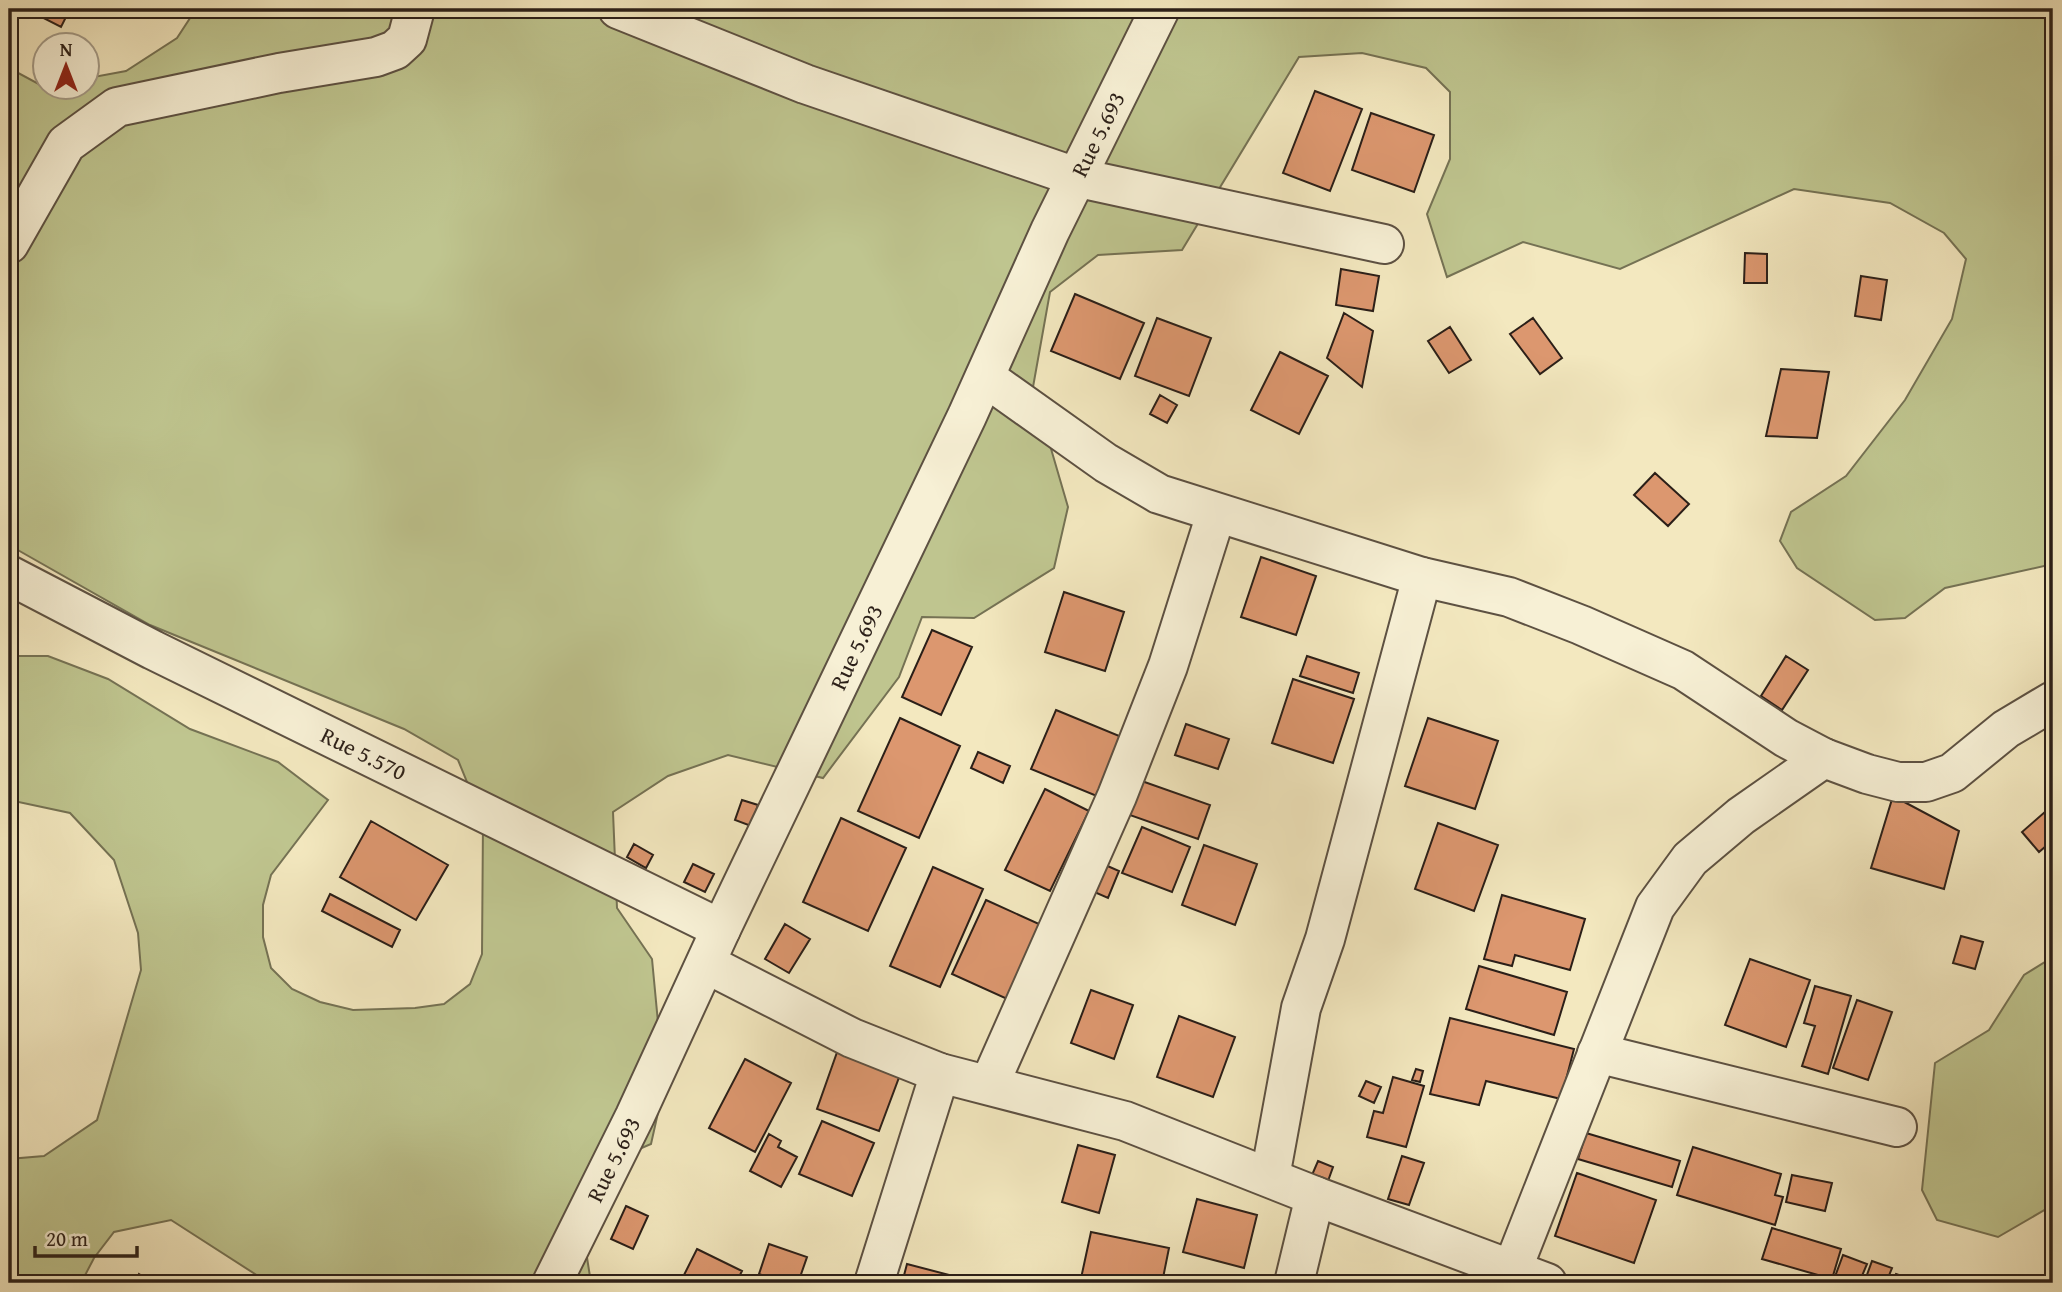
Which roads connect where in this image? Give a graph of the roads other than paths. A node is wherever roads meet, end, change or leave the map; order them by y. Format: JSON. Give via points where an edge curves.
{"nodes":[{"id":1,"x":415,"y":9,"type":"edge"},
{"id":2,"x":618,"y":9,"type":"edge"},
{"id":3,"x":1160,"y":9,"type":"edge"},
{"id":4,"x":1079,"y":178,"type":"junction"},
{"id":5,"x":9,"y":244,"type":"edge"},
{"id":6,"x":1384,"y":244,"type":"dead end"},
{"id":7,"x":985,"y":377,"type":"junction"},
{"id":8,"x":1216,"y":514,"type":"junction"},
{"id":9,"x":9,"y":575,"type":"edge"},
{"id":10,"x":1422,"y":577,"type":"junction"},
{"id":11,"x":2053,"y":701,"type":"edge"},
{"id":12,"x":1824,"y":758,"type":"junction"},
{"id":13,"x":714,"y":946,"type":"junction"},
{"id":14,"x":1597,"y":1054,"type":"junction"},
{"id":15,"x":940,"y":1073,"type":"junction"},
{"id":16,"x":989,"y":1085,"type":"junction"},
{"id":17,"x":1897,"y":1127,"type":"dead end"},
{"id":18,"x":1270,"y":1177,"type":"junction"},
{"id":19,"x":1315,"y":1196,"type":"junction"},
{"id":20,"x":1511,"y":1270,"type":"junction"},
{"id":21,"x":552,"y":1283,"type":"edge"},
{"id":22,"x":874,"y":1283,"type":"edge"},
{"id":23,"x":1294,"y":1283,"type":"edge"},
{"id":24,"x":1547,"y":1283,"type":"edge"}],
"edges":[{"from":1,"to":5,"type":"street","via":[[407,39],[376,57],[117,107],[66,144]]},
{"from":2,"to":4,"type":"street","via":[[804,84]]},
{"from":3,"to":4,"type":"street","name":"Rue 5.693"},
{"from":4,"to":6,"type":"street"},
{"from":4,"to":7,"type":"street","name":"Rue 5.693","via":[[1050,231]]},
{"from":7,"to":8,"type":"street","via":[[1148,488]]},
{"from":7,"to":13,"type":"street","name":"Rue 5.693"},
{"from":8,"to":10,"type":"street"},
{"from":8,"to":16,"type":"street","via":[[1168,666],[1117,796]]},
{"from":9,"to":13,"type":"street","name":"Rue 5.570"},
{"from":10,"to":12,"type":"street","via":[[1509,597],[1684,670]]},
{"from":10,"to":18,"type":"street","via":[[1325,939],[1301,1008]]},
{"from":11,"to":12,"type":"street","via":[[2006,729],[1952,773],[1926,782],[1898,782]]},
{"from":12,"to":14,"type":"street","via":[[1741,816],[1690,859],[1655,907]]},
{"from":13,"to":15,"type":"street","name":"Rue 5.570","via":[[852,1038]]},
{"from":13,"to":21,"type":"street","name":"Rue 5.693"},
{"from":14,"to":17,"type":"street"},
{"from":14,"to":20,"type":"street"},
{"from":15,"to":16,"type":"street","name":"Rue 5.570"},
{"from":15,"to":22,"type":"street"},
{"from":16,"to":18,"type":"street","name":"Rue 5.570","via":[[1125,1121]]},
{"from":18,"to":19,"type":"street","name":"Rue 5.570"},
{"from":19,"to":20,"type":"street","name":"Rue 5.570"},
{"from":19,"to":23,"type":"street"},
{"from":20,"to":24,"type":"street","name":"Rue 5.570"}]}
